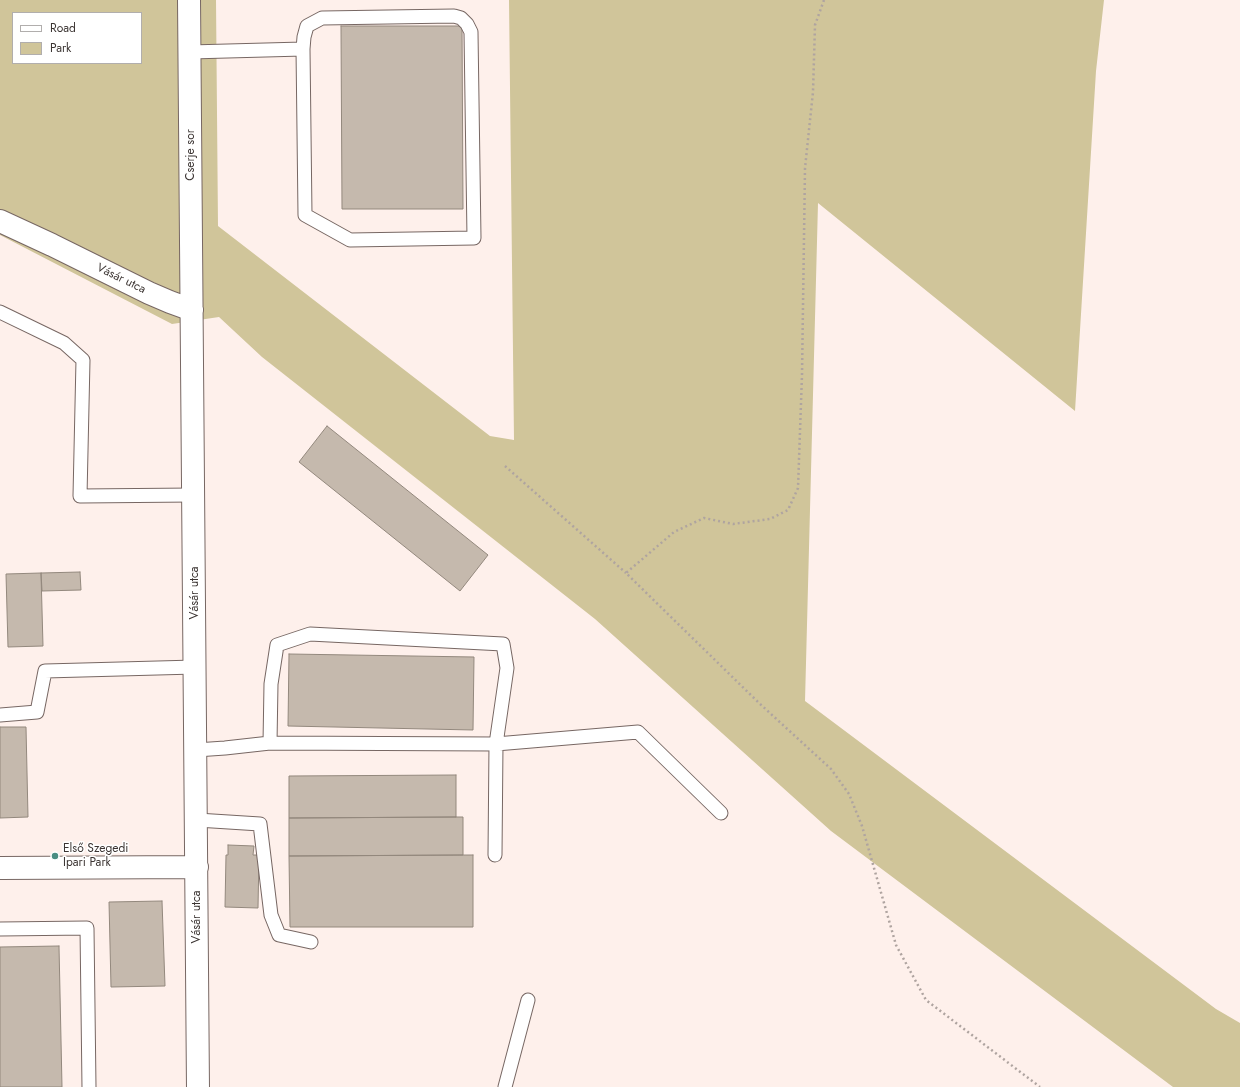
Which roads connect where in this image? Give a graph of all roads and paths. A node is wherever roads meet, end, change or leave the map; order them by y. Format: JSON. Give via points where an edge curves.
{"nodes":[{"id":1,"x":189,"y":0,"type":"edge"},
{"id":2,"x":824,"y":0,"type":"edge"},
{"id":3,"x":303,"y":50,"type":"junction"},
{"id":4,"x":190,"y":52,"type":"junction"},
{"id":5,"x":0,"y":221,"type":"edge"},
{"id":6,"x":192,"y":310,"type":"junction"},
{"id":7,"x":0,"y":312,"type":"edge"},
{"id":8,"x":505,"y":466,"type":"dead end"},
{"id":9,"x":194,"y":495,"type":"junction"},
{"id":10,"x":626,"y":573,"type":"junction"},
{"id":11,"x":195,"y":667,"type":"junction"},
{"id":12,"x":0,"y":715,"type":"edge"},
{"id":13,"x":270,"y":743,"type":"junction"},
{"id":14,"x":496,"y":744,"type":"junction"},
{"id":15,"x":196,"y":750,"type":"junction"},
{"id":16,"x":721,"y":813,"type":"dead end"},
{"id":17,"x":197,"y":820,"type":"junction"},
{"id":18,"x":496,"y":855,"type":"dead end"},
{"id":19,"x":197,"y":867,"type":"junction"},
{"id":20,"x":0,"y":868,"type":"edge"},
{"id":21,"x":0,"y":929,"type":"edge"},
{"id":22,"x":311,"y":942,"type":"dead end"},
{"id":23,"x":528,"y":1000,"type":"dead end"},
{"id":24,"x":89,"y":1087,"type":"edge"},
{"id":25,"x":198,"y":1087,"type":"edge"},
{"id":26,"x":505,"y":1087,"type":"edge"},
{"id":27,"x":1040,"y":1087,"type":"edge"}],
"edges":[{"from":1,"to":4,"type":"street","name":"Cserje sor"},
{"from":2,"to":10,"type":"path","via":[[815,25],[813,92],[805,168],[798,488],[788,510],[770,519],[733,524],[704,518],[674,532]]},
{"from":3,"to":3,"type":"lane","via":[[307,26],[322,18],[454,16],[467,24],[471,32],[474,238],[350,240],[305,215]]},
{"from":3,"to":4,"type":"lane"},
{"from":4,"to":6,"type":"street","name":"Cserje sor"},
{"from":5,"to":6,"type":"street","name":"Vásár utca","via":[[149,293]]},
{"from":6,"to":9,"type":"street","name":"Vásár utca"},
{"from":7,"to":9,"type":"lane","via":[[64,343],[83,360],[80,496]]},
{"from":8,"to":10,"type":"path"},
{"from":9,"to":11,"type":"street","name":"Vásár utca"},
{"from":10,"to":27,"type":"path","via":[[759,703],[831,768],[852,801],[862,826],[896,945],[926,1000]]},
{"from":11,"to":12,"type":"lane","via":[[45,671],[37,712]]},
{"from":11,"to":15,"type":"street","name":"Vásár utca"},
{"from":13,"to":14,"type":"lane"},
{"from":13,"to":14,"type":"lane","via":[[271,684],[277,645],[310,634],[503,644],[507,668]]},
{"from":13,"to":15,"type":"lane"},
{"from":14,"to":16,"type":"lane","via":[[638,732]]},
{"from":14,"to":18,"type":"lane"},
{"from":15,"to":17,"type":"street","name":"Vásár utca"},
{"from":17,"to":19,"type":"street","name":"Vásár utca"},
{"from":17,"to":22,"type":"lane","via":[[260,824],[271,915],[279,935]]},
{"from":19,"to":20,"type":"street"},
{"from":19,"to":25,"type":"street","name":"Vásár utca"},
{"from":21,"to":24,"type":"lane","via":[[86,928]]},
{"from":23,"to":26,"type":"lane"}]}
